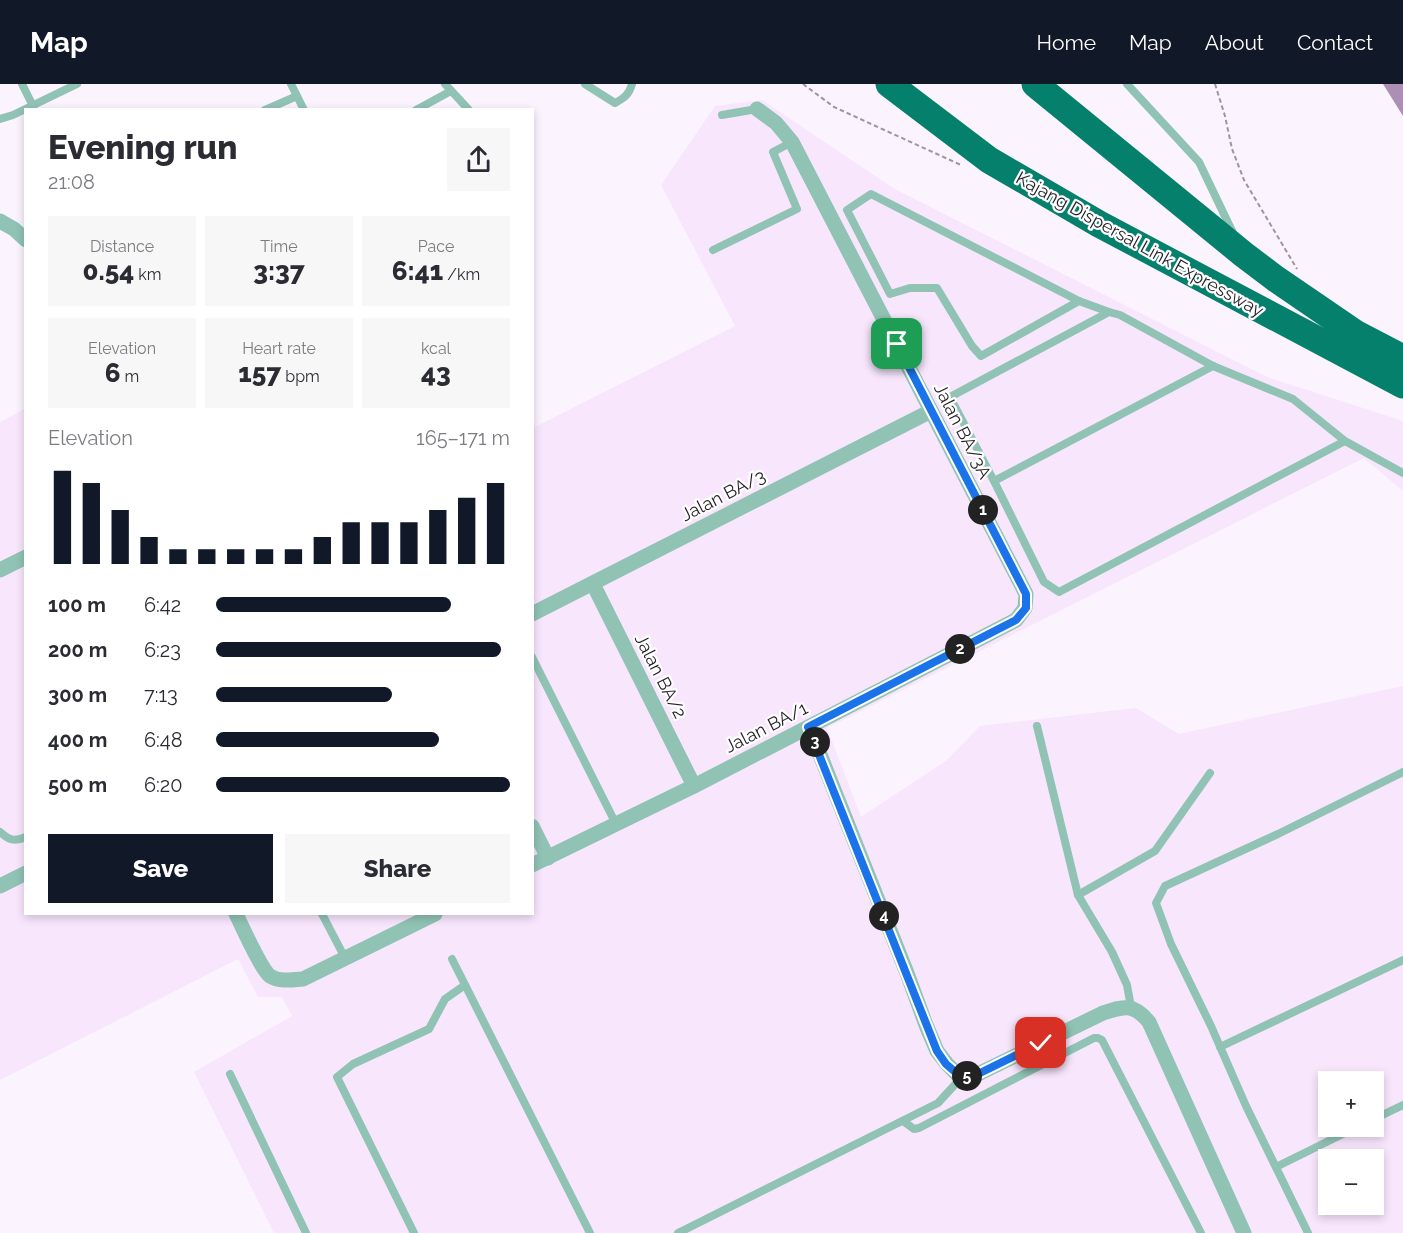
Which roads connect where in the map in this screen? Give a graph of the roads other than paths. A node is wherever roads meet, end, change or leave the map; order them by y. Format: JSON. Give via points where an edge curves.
{"nodes":[{"id":1,"x":22,"y":84,"type":"edge"},
{"id":2,"x":77,"y":84,"type":"edge"},
{"id":3,"x":291,"y":84,"type":"edge"},
{"id":4,"x":445,"y":84,"type":"edge"},
{"id":5,"x":585,"y":84,"type":"edge"},
{"id":6,"x":632,"y":84,"type":"edge"},
{"id":7,"x":889,"y":84,"type":"edge"},
{"id":8,"x":1035,"y":84,"type":"edge"},
{"id":9,"x":1127,"y":84,"type":"edge"},
{"id":10,"x":451,"y":91,"type":"junction"},
{"id":11,"x":297,"y":96,"type":"junction"},
{"id":12,"x":33,"y":105,"type":"junction"},
{"id":13,"x":27,"y":108,"type":"edge"},
{"id":14,"x":270,"y":108,"type":"edge"},
{"id":15,"x":303,"y":108,"type":"edge"},
{"id":16,"x":420,"y":108,"type":"edge"},
{"id":17,"x":467,"y":108,"type":"edge"},
{"id":18,"x":757,"y":109,"type":"joint"},
{"id":19,"x":24,"y":110,"type":"edge"},
{"id":20,"x":723,"y":115,"type":"dead end"},
{"id":21,"x":0,"y":119,"type":"edge"},
{"id":22,"x":792,"y":142,"type":"junction"},
{"id":23,"x":0,"y":222,"type":"edge"},
{"id":24,"x":24,"y":238,"type":"edge"},
{"id":25,"x":713,"y":250,"type":"dead end"},
{"id":26,"x":1243,"y":255,"type":"junction"},
{"id":27,"x":1079,"y":301,"type":"junction"},
{"id":28,"x":1109,"y":312,"type":"junction"},
{"id":29,"x":1403,"y":358,"type":"edge"},
{"id":30,"x":1213,"y":366,"type":"junction"},
{"id":31,"x":1403,"y":385,"type":"edge"},
{"id":32,"x":931,"y":411,"type":"junction"},
{"id":33,"x":1345,"y":441,"type":"junction"},
{"id":34,"x":1403,"y":473,"type":"edge"},
{"id":35,"x":994,"y":481,"type":"junction"},
{"id":36,"x":24,"y":558,"type":"edge"},
{"id":37,"x":0,"y":570,"type":"edge"},
{"id":38,"x":593,"y":584,"type":"junction"},
{"id":39,"x":534,"y":614,"type":"edge"},
{"id":40,"x":1016,"y":620,"type":"joint"},
{"id":41,"x":534,"y":661,"type":"edge"},
{"id":42,"x":1037,"y":726,"type":"dead end"},
{"id":43,"x":808,"y":727,"type":"junction"},
{"id":44,"x":1403,"y":772,"type":"edge"},
{"id":45,"x":1210,"y":773,"type":"dead end"},
{"id":46,"x":694,"y":786,"type":"junction"},
{"id":47,"x":616,"y":824,"type":"junction"},
{"id":48,"x":534,"y":830,"type":"edge"},
{"id":49,"x":0,"y":832,"type":"edge"},
{"id":50,"x":24,"y":838,"type":"edge"},
{"id":51,"x":548,"y":858,"type":"junction"},
{"id":52,"x":534,"y":864,"type":"edge"},
{"id":53,"x":24,"y":874,"type":"edge"},
{"id":54,"x":0,"y":885,"type":"edge"},
{"id":55,"x":1078,"y":895,"type":"junction"},
{"id":56,"x":237,"y":915,"type":"edge"},
{"id":57,"x":323,"y":915,"type":"edge"},
{"id":58,"x":430,"y":915,"type":"edge"},
{"id":59,"x":409,"y":919,"type":"edge"},
{"id":60,"x":345,"y":958,"type":"junction"},
{"id":61,"x":452,"y":959,"type":"dead end"},
{"id":62,"x":1403,"y":960,"type":"edge"},
{"id":63,"x":465,"y":985,"type":"junction"},
{"id":64,"x":1131,"y":1007,"type":"junction"},
{"id":65,"x":1220,"y":1047,"type":"junction"},
{"id":66,"x":230,"y":1074,"type":"dead end"},
{"id":67,"x":961,"y":1077,"type":"junction"},
{"id":68,"x":1403,"y":1105,"type":"edge"},
{"id":69,"x":1384,"y":1114,"type":"edge"},
{"id":70,"x":903,"y":1121,"type":"junction"},
{"id":71,"x":1337,"y":1137,"type":"edge"},
{"id":72,"x":1276,"y":1167,"type":"junction"},
{"id":73,"x":306,"y":1233,"type":"edge"},
{"id":74,"x":414,"y":1233,"type":"edge"},
{"id":75,"x":590,"y":1233,"type":"edge"},
{"id":76,"x":678,"y":1233,"type":"edge"},
{"id":77,"x":1201,"y":1233,"type":"edge"},
{"id":78,"x":1244,"y":1233,"type":"edge"},
{"id":79,"x":1308,"y":1233,"type":"edge"}],
"edges":[{"from":1,"to":12,"type":"lane"},
{"from":2,"to":12,"type":"lane"},
{"from":3,"to":11,"type":"lane"},
{"from":4,"to":10,"type":"lane"},
{"from":5,"to":6,"type":"lane","via":[[615,103],[630,92]]},
{"from":7,"to":31,"type":"highway","name":"Kajang Dispersal Link Expressway","via":[[989,160],[1099,224]]},
{"from":8,"to":26,"type":"highway","name":"Kajang Dispersal Link Expressway"},
{"from":9,"to":26,"type":"lane","via":[[1199,162]]},
{"from":10,"to":16,"type":"lane"},
{"from":10,"to":17,"type":"lane"},
{"from":11,"to":14,"type":"lane"},
{"from":11,"to":15,"type":"lane"},
{"from":12,"to":13,"type":"lane"},
{"from":18,"to":20,"type":"lane"},
{"from":18,"to":22,"type":"street","name":"Jalan BA/3A"},
{"from":19,"to":21,"type":"lane"},
{"from":22,"to":25,"type":"lane","via":[[773,152],[797,209]]},
{"from":22,"to":32,"type":"street","name":"Jalan BA/3A"},
{"from":23,"to":24,"type":"street"},
{"from":26,"to":29,"type":"highway","name":"Kajang Dispersal Link Expressway","via":[[1355,333]]},
{"from":27,"to":27,"type":"lane","via":[[871,194],[847,210],[890,294],[910,288],[937,288],[981,356]]},
{"from":27,"to":28,"type":"lane"},
{"from":28,"to":30,"type":"lane"},
{"from":28,"to":35,"type":"lane","via":[[950,397]]},
{"from":30,"to":33,"type":"lane","via":[[1293,399]]},
{"from":30,"to":35,"type":"lane"},
{"from":32,"to":38,"type":"street","name":"Jalan BA/3"},
{"from":32,"to":40,"type":"street","name":"Jalan BA/3A","via":[[1026,594],[1026,608]]},
{"from":33,"to":34,"type":"lane"},
{"from":33,"to":35,"type":"lane","via":[[1059,592],[1044,582]]},
{"from":36,"to":37,"type":"street"},
{"from":38,"to":39,"type":"street","name":"Jalan BA/3"},
{"from":38,"to":46,"type":"street","name":"Jalan BA/2"},
{"from":40,"to":43,"type":"street","name":"Jalan BA/1"},
{"from":41,"to":47,"type":"lane"},
{"from":42,"to":55,"type":"lane"},
{"from":43,"to":46,"type":"street","name":"Jalan BA/1"},
{"from":43,"to":67,"type":"street","via":[[937,1051]]},
{"from":44,"to":65,"type":"lane","via":[[1165,886],[1156,903]]},
{"from":45,"to":55,"type":"lane","via":[[1155,851]]},
{"from":46,"to":47,"type":"street","name":"Jalan BA/1"},
{"from":47,"to":51,"type":"street","name":"Jalan BA/1"},
{"from":48,"to":51,"type":"street"},
{"from":49,"to":50,"type":"lane","via":[[8,839]]},
{"from":51,"to":52,"type":"street","name":"Jalan BA/1"},
{"from":53,"to":54,"type":"street"},
{"from":55,"to":64,"type":"lane","via":[[1128,985]]},
{"from":56,"to":60,"type":"street","via":[[270,976],[286,981],[303,979]]},
{"from":57,"to":60,"type":"lane"},
{"from":58,"to":59,"type":"street"},
{"from":59,"to":60,"type":"street"},
{"from":61,"to":63,"type":"lane"},
{"from":62,"to":65,"type":"lane"},
{"from":63,"to":74,"type":"lane","via":[[445,999],[429,1029],[353,1064],[337,1077]]},
{"from":63,"to":75,"type":"lane"},
{"from":64,"to":67,"type":"street","via":[[1103,1013],[978,1074]]},
{"from":64,"to":78,"type":"street","via":[[1149,1022]]},
{"from":65,"to":72,"type":"lane"},
{"from":66,"to":73,"type":"lane"},
{"from":67,"to":70,"type":"lane","via":[[938,1103]]},
{"from":68,"to":69,"type":"lane"},
{"from":70,"to":76,"type":"lane"},
{"from":70,"to":77,"type":"lane","via":[[919,1128],[1098,1038]]},
{"from":71,"to":72,"type":"lane"},
{"from":72,"to":79,"type":"lane"}]}
